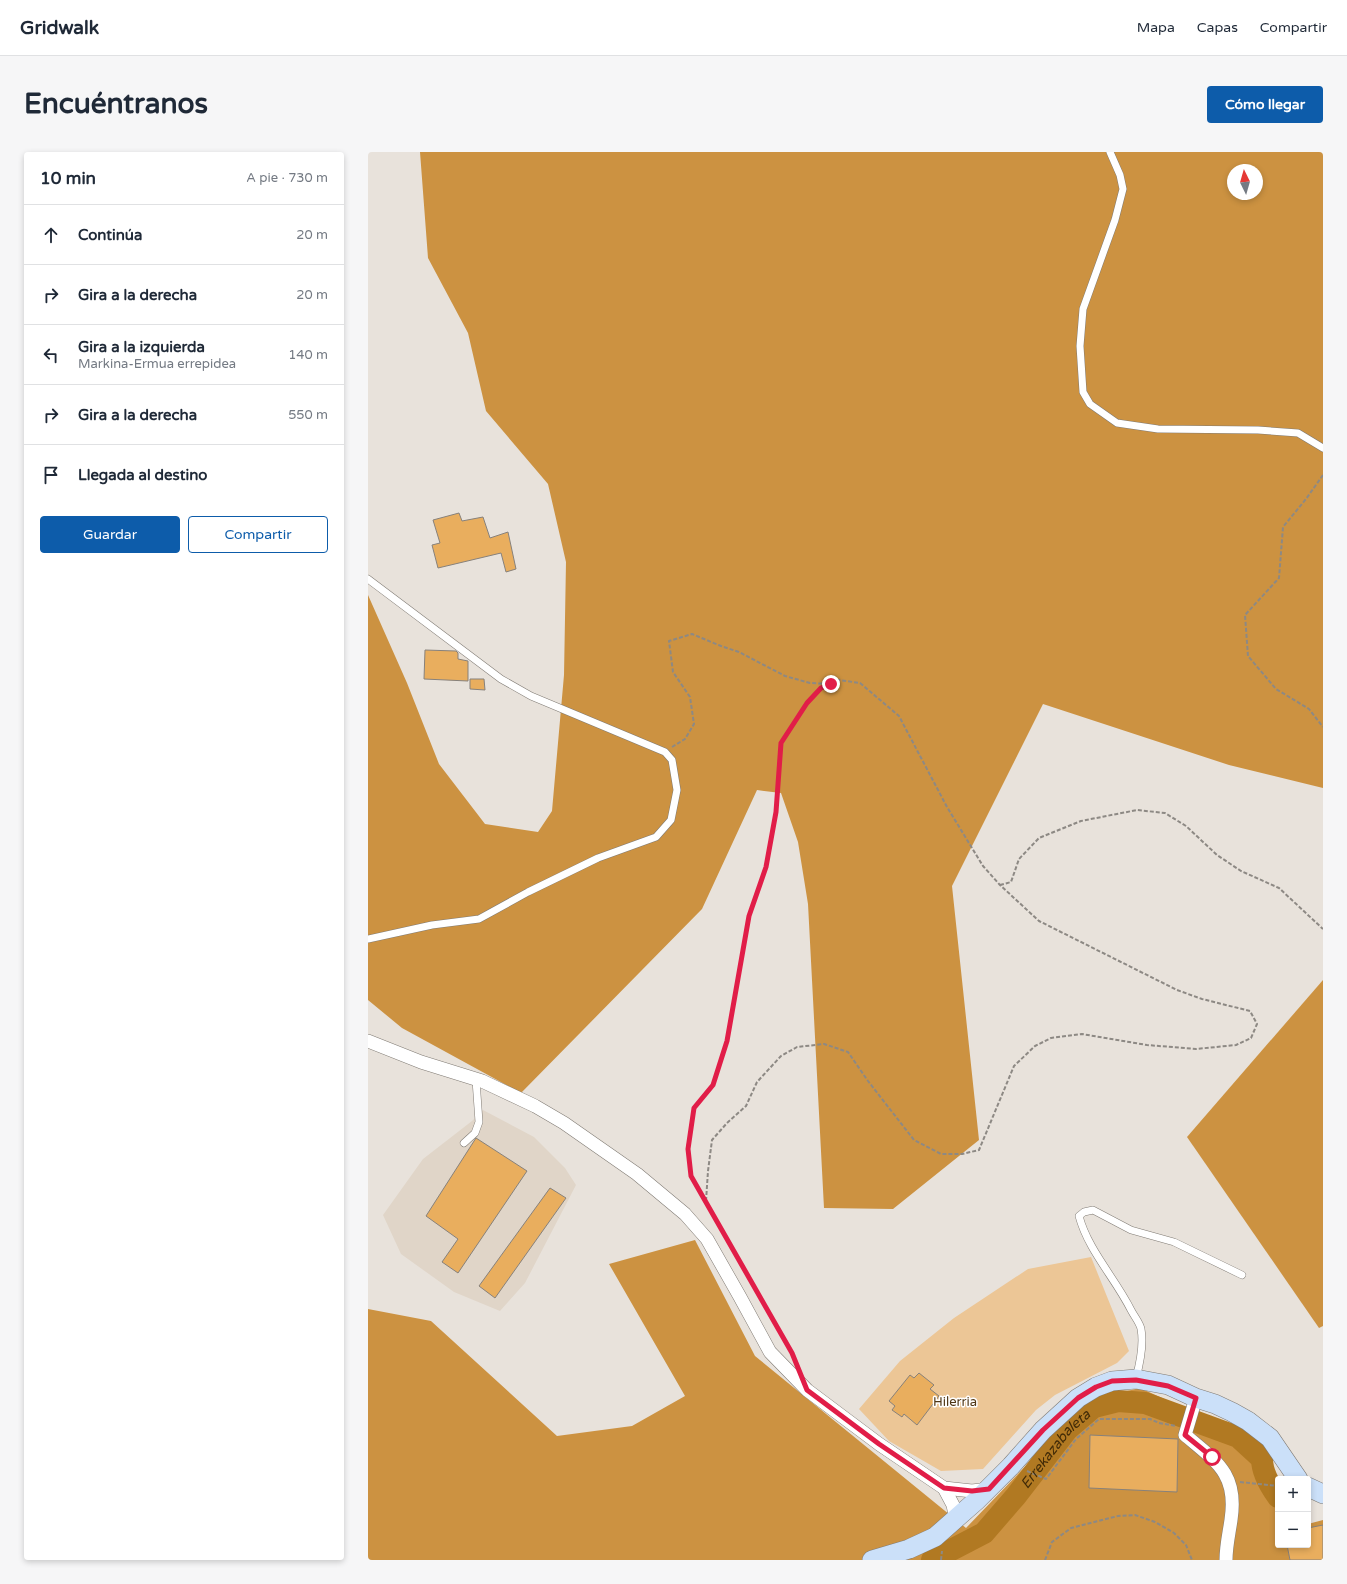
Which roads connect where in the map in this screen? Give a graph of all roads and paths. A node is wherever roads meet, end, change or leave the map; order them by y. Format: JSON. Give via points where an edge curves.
{"nodes":[{"id":1,"x":1110,"y":152,"type":"edge"},
{"id":2,"x":1323,"y":448,"type":"edge"},
{"id":3,"x":1323,"y":475,"type":"edge"},
{"id":4,"x":368,"y":579,"type":"edge"},
{"id":5,"x":831,"y":684,"type":"junction"},
{"id":6,"x":1323,"y":727,"type":"edge"},
{"id":7,"x":665,"y":752,"type":"junction"},
{"id":8,"x":1000,"y":885,"type":"junction"},
{"id":9,"x":1323,"y":929,"type":"edge"},
{"id":10,"x":368,"y":939,"type":"edge"},
{"id":11,"x":368,"y":1041,"type":"edge"},
{"id":12,"x":476,"y":1080,"type":"junction"},
{"id":13,"x":464,"y":1143,"type":"dead end"},
{"id":14,"x":706,"y":1201,"type":"junction"},
{"id":15,"x":1242,"y":1275,"type":"dead end"},
{"id":16,"x":795,"y":1361,"type":"dead end"},
{"id":17,"x":1136,"y":1380,"type":"junction"},
{"id":18,"x":1194,"y":1404,"type":"junction"},
{"id":19,"x":1093,"y":1425,"type":"dead end"},
{"id":20,"x":1026,"y":1471,"type":"dead end"},
{"id":21,"x":1296,"y":1476,"type":"edge"},
{"id":22,"x":1239,"y":1482,"type":"dead end"},
{"id":23,"x":1275,"y":1486,"type":"edge"},
{"id":24,"x":944,"y":1488,"type":"junction"},
{"id":25,"x":1311,"y":1488,"type":"edge"},
{"id":26,"x":989,"y":1489,"type":"junction"},
{"id":27,"x":1323,"y":1494,"type":"edge"},
{"id":28,"x":956,"y":1520,"type":"junction"},
{"id":29,"x":942,"y":1549,"type":"dead end"},
{"id":30,"x":872,"y":1560,"type":"edge"},
{"id":31,"x":940,"y":1560,"type":"edge"},
{"id":32,"x":1045,"y":1560,"type":"edge"},
{"id":33,"x":1192,"y":1560,"type":"edge"},
{"id":34,"x":1226,"y":1560,"type":"edge"}],
"edges":[{"from":1,"to":2,"type":"lane","via":[[1123,189],[1115,220],[1083,309],[1080,346],[1083,392],[1090,404],[1117,423],[1158,429],[1298,433]]},
{"from":3,"to":6,"type":"path","via":[[1283,527],[1279,578],[1244,615],[1248,656],[1276,689],[1309,709]]},
{"from":4,"to":7,"type":"lane","via":[[501,679],[530,696]]},
{"from":5,"to":7,"type":"path","via":[[810,683],[785,676],[739,652],[692,634],[669,641],[673,672],[690,697],[694,724],[685,739]]},
{"from":5,"to":8,"type":"path","via":[[839,680],[860,682],[899,716],[951,814],[983,866]]},
{"from":5,"to":14,"type":"path","via":[[821,688],[807,703],[781,743],[774,820],[766,867],[749,916],[727,1041],[713,1085],[694,1108],[688,1149],[691,1176]]},
{"from":7,"to":10,"type":"lane","via":[[672,760],[676,790],[671,820],[656,837],[598,858],[479,919],[432,925]]},
{"from":8,"to":9,"type":"path","via":[[1011,882],[1019,859],[1039,838],[1081,821],[1137,810],[1165,813],[1186,826],[1217,855],[1241,871],[1279,888]]},
{"from":8,"to":14,"type":"path","via":[[1039,921],[1107,957],[1177,990],[1250,1011],[1257,1024],[1251,1038],[1236,1045],[1196,1049],[1147,1046],[1082,1034],[1051,1038],[1035,1046],[1014,1066],[979,1150],[962,1154],[941,1154],[914,1140],[848,1052],[824,1044],[797,1047],[781,1056],[757,1082],[746,1106],[712,1140]]},
{"from":11,"to":12,"type":"street"},
{"from":12,"to":13,"type":"lane","via":[[479,1122],[475,1133]]},
{"from":12,"to":24,"type":"street","via":[[535,1106],[564,1123],[637,1174],[685,1214],[707,1240],[770,1352],[807,1390],[879,1444]]},
{"from":14,"to":16,"type":"path"},
{"from":15,"to":17,"type":"lane","via":[[1174,1242],[1131,1230],[1093,1210],[1079,1216],[1097,1255],[1125,1296],[1141,1328],[1141,1360]]},
{"from":17,"to":18,"type":"main road","via":[[1168,1386]]},
{"from":17,"to":26,"type":"main road","via":[[1112,1381],[1078,1398],[1043,1430]]},
{"from":18,"to":21,"type":"main road","via":[[1215,1404],[1248,1421],[1270,1438]]},
{"from":18,"to":34,"type":"street","via":[[1185,1435],[1212,1457],[1222,1469],[1233,1495]]},
{"from":19,"to":20,"type":"path","via":[[1076,1439],[1046,1480]]},
{"from":22,"to":23,"type":"path"},
{"from":24,"to":26,"type":"street","via":[[972,1491]]},
{"from":24,"to":28,"type":"street","via":[[953,1505]]},
{"from":25,"to":27,"type":"main road"},
{"from":26,"to":28,"type":"main road"},
{"from":28,"to":30,"type":"main road","via":[[924,1543]]},
{"from":29,"to":31,"type":"path"},
{"from":32,"to":33,"type":"path","via":[[1052,1542],[1070,1528],[1118,1516],[1135,1515],[1155,1522],[1174,1533],[1186,1545]]}]}
